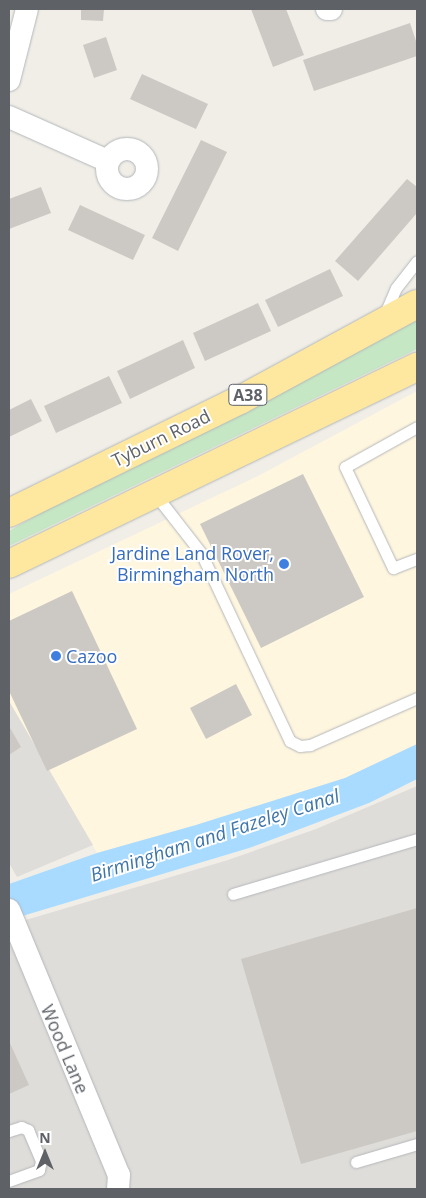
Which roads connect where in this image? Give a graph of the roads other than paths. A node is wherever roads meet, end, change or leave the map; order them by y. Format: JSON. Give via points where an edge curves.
{"nodes":[{"id":1,"x":27,"y":9,"type":"edge"},
{"id":2,"x":9,"y":80,"type":"edge"},
{"id":3,"x":9,"y":117,"type":"edge"},
{"id":4,"x":108,"y":161,"type":"dead end"},
{"id":5,"x":417,"y":260,"type":"edge"},
{"id":6,"x":417,"y":304,"type":"edge"},
{"id":7,"x":381,"y":324,"type":"junction"},
{"id":8,"x":417,"y":367,"type":"edge"},
{"id":9,"x":417,"y":427,"type":"edge"},
{"id":10,"x":155,"y":494,"type":"junction"},
{"id":11,"x":9,"y":513,"type":"edge"},
{"id":12,"x":417,"y":558,"type":"edge"},
{"id":13,"x":9,"y":564,"type":"edge"},
{"id":14,"x":417,"y":698,"type":"edge"},
{"id":15,"x":417,"y":840,"type":"edge"},
{"id":16,"x":233,"y":894,"type":"dead end"},
{"id":17,"x":9,"y":910,"type":"edge"},
{"id":18,"x":9,"y":1131,"type":"edge"},
{"id":19,"x":417,"y":1144,"type":"edge"},
{"id":20,"x":356,"y":1162,"type":"dead end"},
{"id":21,"x":9,"y":1181,"type":"edge"},
{"id":22,"x":118,"y":1189,"type":"edge"}],
"edges":[{"from":1,"to":2,"type":"street"},
{"from":3,"to":4,"type":"street"},
{"from":5,"to":7,"type":"lane","via":[[396,288]]},
{"from":6,"to":7,"type":"highway","name":"Tyburn Road","number":"A38"},
{"from":7,"to":11,"type":"highway","name":"Tyburn Road","number":"A38","via":[[240,400]]},
{"from":8,"to":10,"type":"highway"},
{"from":9,"to":12,"type":"lane","via":[[345,467],[393,568]]},
{"from":10,"to":13,"type":"highway"},
{"from":10,"to":14,"type":"lane","via":[[201,553],[290,741],[300,746],[310,745]]},
{"from":15,"to":16,"type":"lane"},
{"from":17,"to":22,"type":"street","name":"Wood Lane","via":[[119,1175]]},
{"from":18,"to":21,"type":"lane","via":[[21,1127],[28,1130],[41,1161],[39,1170]]},
{"from":19,"to":20,"type":"lane"}]}
